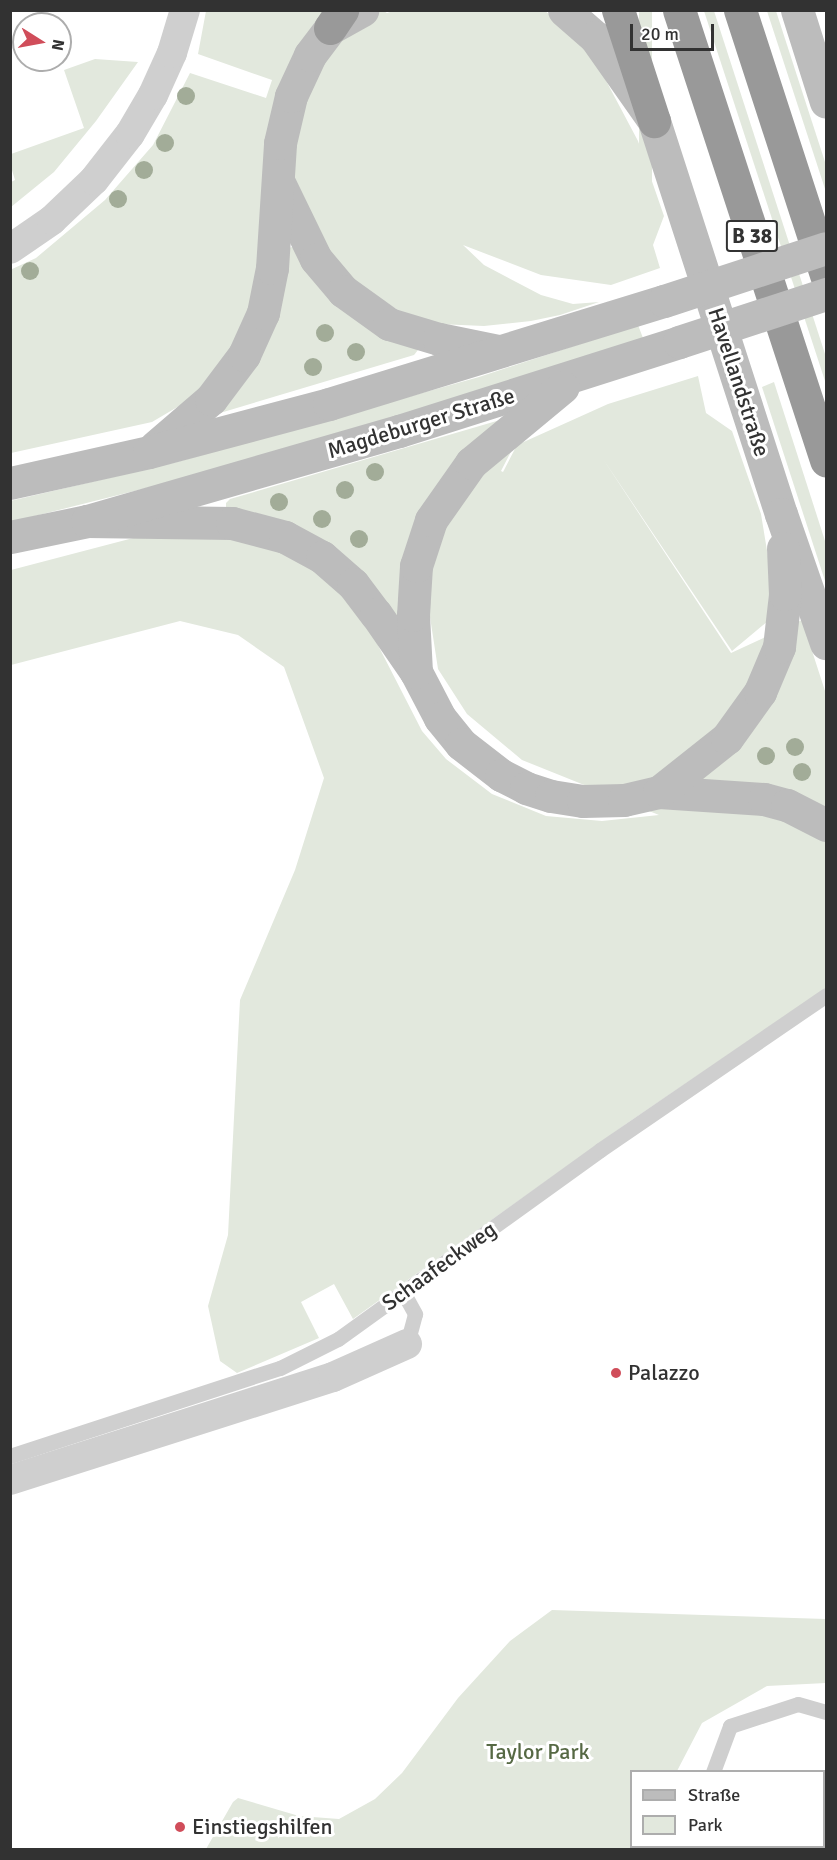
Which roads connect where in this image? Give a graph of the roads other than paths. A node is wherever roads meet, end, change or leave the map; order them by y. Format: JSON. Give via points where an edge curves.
{"nodes":[{"id":1,"x":185,"y":10,"type":"edge"},
{"id":2,"x":362,"y":10,"type":"edge"},
{"id":3,"x":564,"y":10,"type":"edge"},
{"id":4,"x":618,"y":10,"type":"edge"},
{"id":5,"x":679,"y":10,"type":"edge"},
{"id":6,"x":740,"y":10,"type":"edge"},
{"id":7,"x":797,"y":10,"type":"edge"},
{"id":8,"x":336,"y":19,"type":"edge"},
{"id":9,"x":826,"y":102,"type":"edge"},
{"id":10,"x":654,"y":121,"type":"junction"},
{"id":11,"x":279,"y":183,"type":"junction"},
{"id":12,"x":826,"y":248,"type":"edge"},
{"id":13,"x":10,"y":249,"type":"edge"},
{"id":14,"x":826,"y":275,"type":"edge"},
{"id":15,"x":826,"y":294,"type":"edge"},
{"id":16,"x":503,"y":352,"type":"junction"},
{"id":17,"x":577,"y":376,"type":"junction"},
{"id":18,"x":149,"y":452,"type":"junction"},
{"id":19,"x":826,"y":461,"type":"edge"},
{"id":20,"x":10,"y":483,"type":"edge"},
{"id":21,"x":781,"y":514,"type":"junction"},
{"id":22,"x":87,"y":521,"type":"junction"},
{"id":23,"x":10,"y":537,"type":"edge"},
{"id":24,"x":826,"y":643,"type":"edge"},
{"id":25,"x":416,"y":672,"type":"junction"},
{"id":26,"x":659,"y":792,"type":"junction"},
{"id":27,"x":826,"y":825,"type":"edge"},
{"id":28,"x":826,"y":995,"type":"edge"},
{"id":29,"x":403,"y":1292,"type":"junction"},
{"id":30,"x":407,"y":1344,"type":"joint"},
{"id":31,"x":10,"y":1456,"type":"edge"},
{"id":32,"x":10,"y":1480,"type":"edge"},
{"id":33,"x":826,"y":1712,"type":"edge"},
{"id":34,"x":715,"y":1770,"type":"edge"}],
"edges":[{"from":1,"to":13,"type":"street","via":[[172,53],[130,134],[94,180],[52,219]]},
{"from":2,"to":8,"type":"main road"},
{"from":3,"to":10,"type":"main road","name":"Havellandstraße","via":[[595,37]]},
{"from":4,"to":10,"type":"highway"},
{"from":5,"to":19,"type":"highway","number":"B 38"},
{"from":6,"to":14,"type":"highway","number":"B 38"},
{"from":7,"to":9,"type":"main road"},
{"from":8,"to":11,"type":"main road","via":[[310,55],[291,95],[279,144]]},
{"from":10,"to":21,"type":"main road","name":"Havellandstraße"},
{"from":11,"to":16,"type":"main road","via":[[316,259],[343,291],[389,324]]},
{"from":11,"to":18,"type":"main road","via":[[272,268],[263,313],[244,355],[211,399]]},
{"from":12,"to":16,"type":"main road","name":"Magdeburger Straße","bridge":true},
{"from":15,"to":17,"type":"main road","name":"Magdeburger Straße","bridge":true},
{"from":16,"to":18,"type":"main road","name":"Magdeburger Straße"},
{"from":17,"to":22,"type":"main road","name":"Magdeburger Straße"},
{"from":17,"to":25,"type":"main road","via":[[471,464],[431,520],[416,566]]},
{"from":18,"to":20,"type":"main road","name":"Magdeburger Straße"},
{"from":21,"to":24,"type":"main road","name":"Havellandstraße"},
{"from":21,"to":26,"type":"main road","via":[[785,594],[779,647],[760,692],[727,738]]},
{"from":22,"to":23,"type":"main road","name":"Magdeburger Straße"},
{"from":22,"to":25,"type":"main road","via":[[232,523],[285,537],[322,557],[353,584]]},
{"from":25,"to":26,"type":"main road","via":[[440,718],[461,744],[501,776],[551,796],[583,801],[624,800]]},
{"from":26,"to":27,"type":"main road","via":[[764,799],[787,805]]},
{"from":28,"to":29,"type":"lane","name":"Schaafeckweg","via":[[600,1150]]},
{"from":29,"to":30,"type":"lane","via":[[415,1314]]},
{"from":29,"to":31,"type":"lane","name":"Schaafeckweg","via":[[338,1339],[280,1368]]},
{"from":30,"to":32,"type":"street","via":[[333,1377]]},
{"from":33,"to":34,"type":"lane","via":[[798,1704],[730,1726]]}]}
